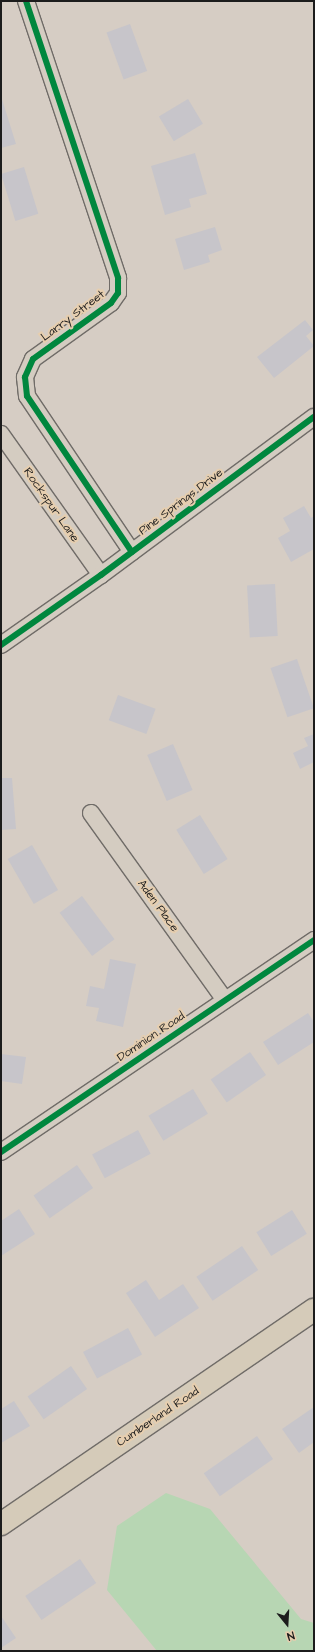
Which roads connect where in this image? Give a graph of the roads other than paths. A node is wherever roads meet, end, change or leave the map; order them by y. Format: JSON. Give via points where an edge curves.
{"nodes":[{"id":1,"x":26,"y":1,"type":"edge"},
{"id":2,"x":314,"y":416,"type":"edge"},
{"id":3,"x":1,"y":434,"type":"edge"},
{"id":4,"x":132,"y":552,"type":"junction"},
{"id":5,"x":101,"y":575,"type":"junction"},
{"id":6,"x":1,"y":645,"type":"edge"},
{"id":7,"x":91,"y":813,"type":"dead end"},
{"id":8,"x":314,"y":940,"type":"edge"},
{"id":9,"x":225,"y":1000,"type":"junction"},
{"id":10,"x":1,"y":1152,"type":"edge"},
{"id":11,"x":314,"y":1310,"type":"edge"},
{"id":12,"x":1,"y":1524,"type":"edge"}],
"edges":[{"from":1,"to":4,"type":"street","name":"Larry Street","via":[[118,278],[118,293],[111,303],[32,359],[25,376],[27,396]]},
{"from":2,"to":4,"type":"street","name":"Pine Springs Drive"},
{"from":3,"to":5,"type":"street","name":"Rockspur Lane"},
{"from":4,"to":5,"type":"street","name":"Pine Springs Drive"},
{"from":5,"to":6,"type":"street","name":"Pine Springs Drive"},
{"from":7,"to":9,"type":"street","name":"Aden Place"},
{"from":8,"to":9,"type":"street","name":"Dominion Road"},
{"from":9,"to":10,"type":"street","name":"Dominion Road"},
{"from":11,"to":12,"type":"main road","name":"Cumberland Road"}]}
